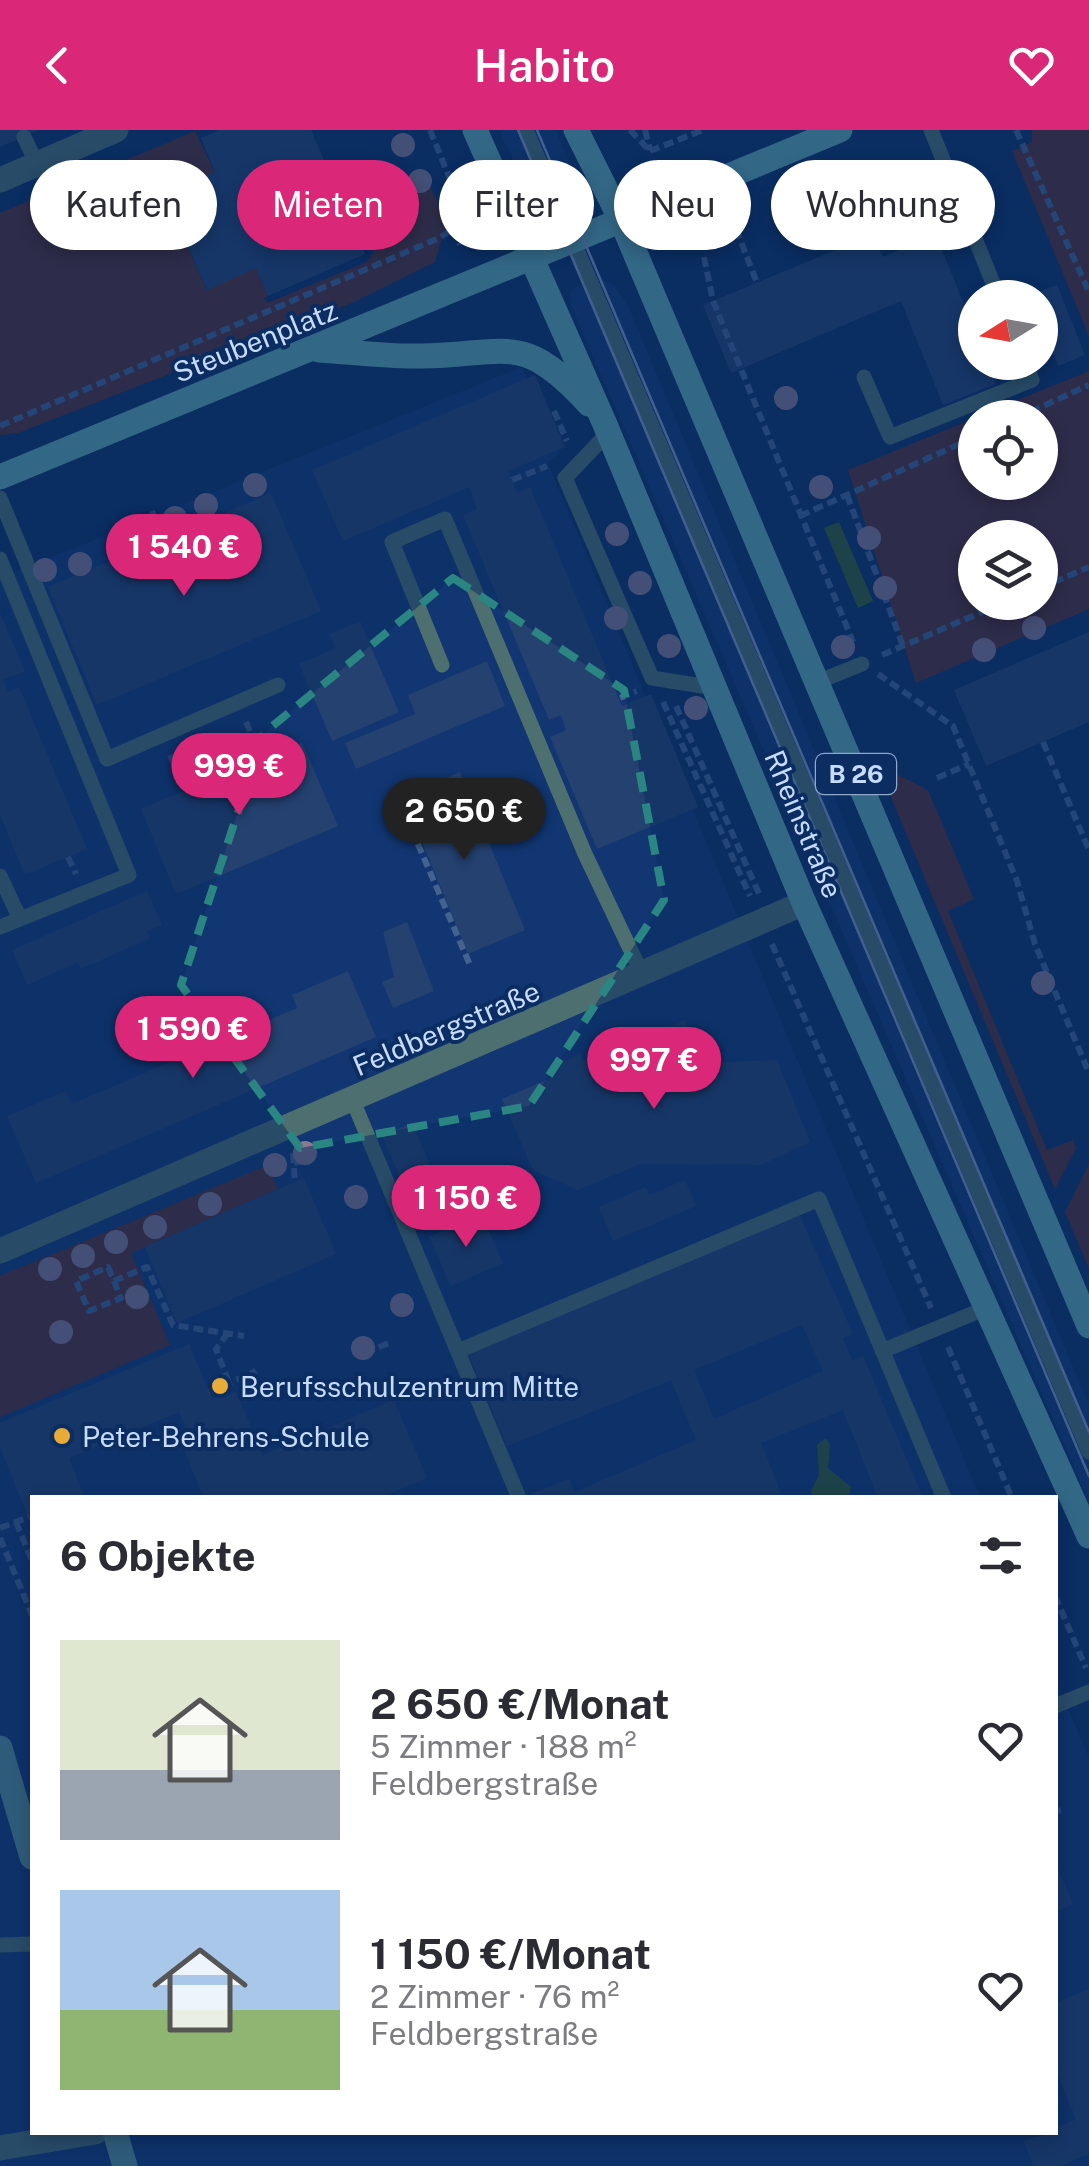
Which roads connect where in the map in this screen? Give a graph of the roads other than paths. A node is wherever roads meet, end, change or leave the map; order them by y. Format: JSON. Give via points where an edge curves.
{"nodes":[{"id":1,"x":116,"y":130,"type":"edge"},
{"id":2,"x":476,"y":130,"type":"edge"},
{"id":3,"x":526,"y":130,"type":"edge"},
{"id":4,"x":576,"y":130,"type":"edge"},
{"id":5,"x":840,"y":130,"type":"edge"},
{"id":6,"x":931,"y":130,"type":"edge"},
{"id":7,"x":24,"y":136,"type":"dead end"},
{"id":8,"x":35,"y":160,"type":"edge"},
{"id":9,"x":46,"y":160,"type":"edge"},
{"id":10,"x":539,"y":160,"type":"edge"},
{"id":11,"x":30,"y":167,"type":"edge"},
{"id":12,"x":751,"y":168,"type":"edge"},
{"id":13,"x":0,"y":180,"type":"edge"},
{"id":14,"x":614,"y":206,"type":"edge"},
{"id":15,"x":553,"y":250,"type":"edge"},
{"id":16,"x":578,"y":250,"type":"edge"},
{"id":17,"x":634,"y":250,"type":"edge"},
{"id":18,"x":532,"y":259,"type":"junction"},
{"id":19,"x":991,"y":280,"type":"edge"},
{"id":20,"x":314,"y":349,"type":"junction"},
{"id":21,"x":864,"y":377,"type":"dead end"},
{"id":22,"x":1032,"y":380,"type":"edge"},
{"id":23,"x":606,"y":427,"type":"junction"},
{"id":24,"x":0,"y":477,"type":"edge"},
{"id":25,"x":0,"y":498,"type":"edge"},
{"id":26,"x":0,"y":559,"type":"edge"},
{"id":27,"x":862,"y":664,"type":"road end"},
{"id":28,"x":442,"y":665,"type":"dead end"},
{"id":29,"x":817,"y":682,"type":"junction"},
{"id":30,"x":278,"y":684,"type":"dead end"},
{"id":31,"x":715,"y":688,"type":"junction"},
{"id":32,"x":0,"y":876,"type":"edge"},
{"id":33,"x":804,"y":904,"type":"junction"},
{"id":34,"x":20,"y":919,"type":"junction"},
{"id":35,"x":0,"y":927,"type":"edge"},
{"id":36,"x":643,"y":976,"type":"junction"},
{"id":37,"x":354,"y":1102,"type":"junction"},
{"id":38,"x":0,"y":1251,"type":"edge"},
{"id":39,"x":984,"y":1309,"type":"junction"},
{"id":40,"x":1089,"y":1326,"type":"edge"},
{"id":41,"x":458,"y":1351,"type":"junction"},
{"id":42,"x":882,"y":1351,"type":"junction"},
{"id":43,"x":1089,"y":1452,"type":"edge"},
{"id":44,"x":519,"y":1495,"type":"edge"},
{"id":45,"x":943,"y":1495,"type":"edge"},
{"id":46,"x":1089,"y":1536,"type":"edge"},
{"id":47,"x":1089,"y":1692,"type":"edge"},
{"id":48,"x":1058,"y":1705,"type":"edge"},
{"id":49,"x":0,"y":1748,"type":"edge"},
{"id":50,"x":23,"y":1789,"type":"edge"},
{"id":51,"x":30,"y":1841,"type":"edge"},
{"id":52,"x":30,"y":1944,"type":"edge"},
{"id":53,"x":0,"y":1945,"type":"edge"},
{"id":54,"x":77,"y":2135,"type":"edge"},
{"id":55,"x":116,"y":2135,"type":"edge"},
{"id":56,"x":0,"y":2148,"type":"edge"},
{"id":57,"x":125,"y":2166,"type":"edge"}],
"edges":[{"from":1,"to":9,"type":"street"},
{"from":2,"to":18,"type":"main road","name":"Rheinstraße"},
{"from":3,"to":10,"type":"lane","name":"Rheinstraße"},
{"from":4,"to":14,"type":"main road","number":"B 26"},
{"from":5,"to":12,"type":"main road","name":"Steubenplatz"},
{"from":6,"to":19,"type":"lane"},
{"from":7,"to":8,"type":"lane"},
{"from":11,"to":13,"type":"street"},
{"from":15,"to":18,"type":"main road","name":"Steubenplatz"},
{"from":16,"to":43,"type":"lane","name":"Rheinstraße"},
{"from":17,"to":29,"type":"main road","number":"B 26"},
{"from":18,"to":20,"type":"main road","name":"Steubenplatz"},
{"from":18,"to":23,"type":"main road","name":"Rheinstraße"},
{"from":20,"to":23,"type":"main road","via":[[418,356],[490,348],[520,352],[552,368]]},
{"from":20,"to":24,"type":"main road","name":"Steubenplatz"},
{"from":21,"to":22,"type":"lane","via":[[890,437]]},
{"from":23,"to":31,"type":"main road","name":"Rheinstraße"},
{"from":23,"to":31,"type":"lane","via":[[564,467],[565,478],[652,678]]},
{"from":25,"to":30,"type":"lane","via":[[107,759]]},
{"from":26,"to":34,"type":"lane","via":[[129,875]]},
{"from":27,"to":29,"type":"lane"},
{"from":28,"to":36,"type":"lane","via":[[392,542],[446,519]]},
{"from":29,"to":40,"type":"main road","number":"B 26"},
{"from":31,"to":33,"type":"main road","name":"Rheinstraße"},
{"from":32,"to":34,"type":"lane"},
{"from":33,"to":36,"type":"street","name":"Feldbergstraße"},
{"from":33,"to":39,"type":"main road","name":"Rheinstraße"},
{"from":34,"to":35,"type":"lane"},
{"from":36,"to":37,"type":"street","name":"Feldbergstraße"},
{"from":37,"to":38,"type":"street","name":"Feldbergstraße"},
{"from":37,"to":41,"type":"lane"},
{"from":39,"to":42,"type":"lane"},
{"from":39,"to":46,"type":"main road","name":"Rheinstraße"},
{"from":41,"to":42,"type":"lane","via":[[819,1200]]},
{"from":41,"to":44,"type":"lane"},
{"from":42,"to":45,"type":"lane"},
{"from":47,"to":48,"type":"lane"},
{"from":49,"to":50,"type":"street"},
{"from":50,"to":51,"type":"street"},
{"from":52,"to":53,"type":"lane"},
{"from":54,"to":56,"type":"street"},
{"from":55,"to":57,"type":"street"}]}
